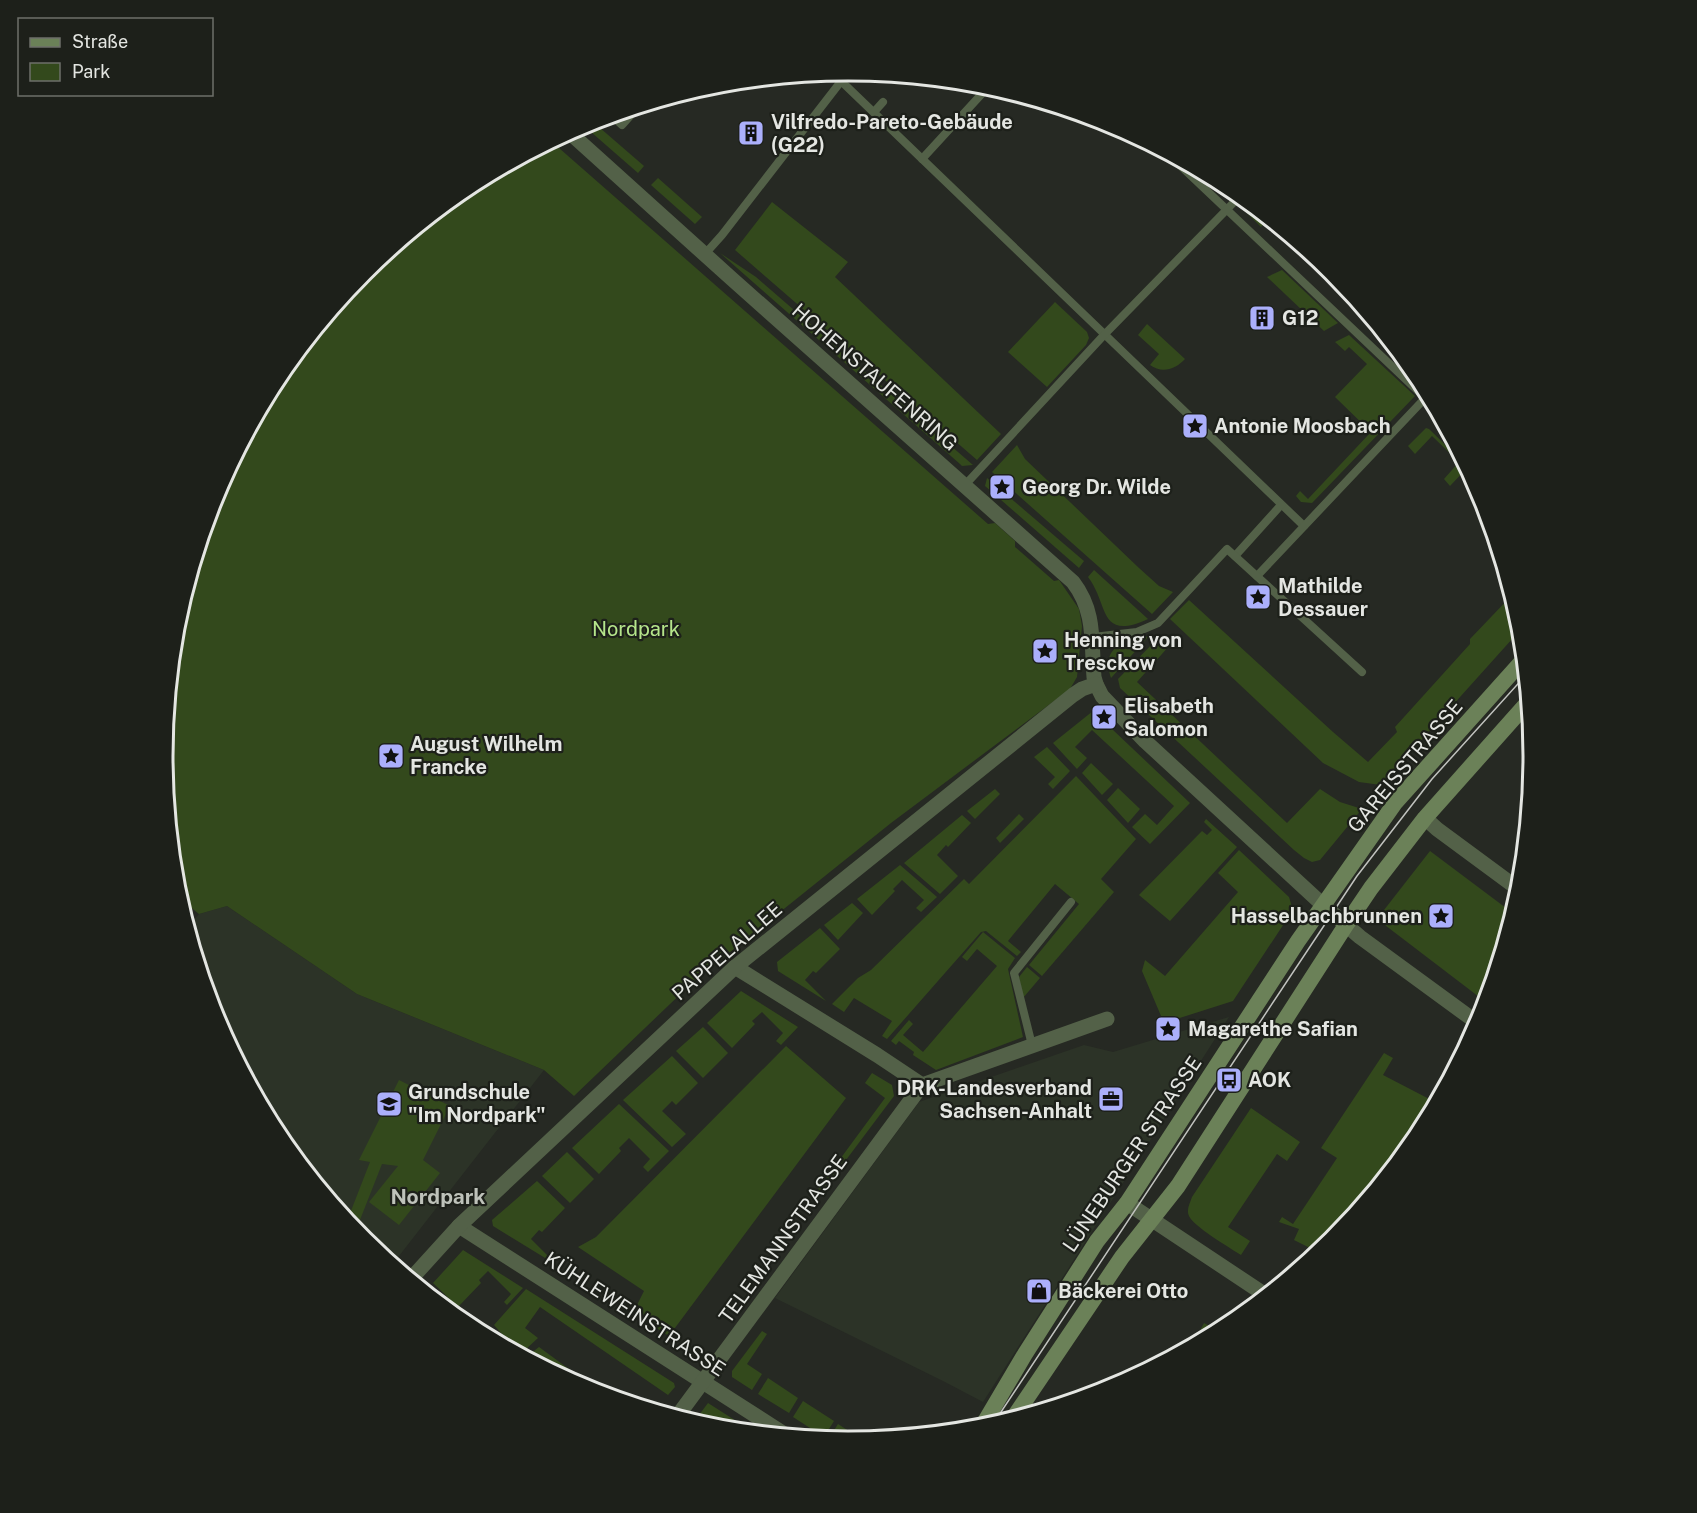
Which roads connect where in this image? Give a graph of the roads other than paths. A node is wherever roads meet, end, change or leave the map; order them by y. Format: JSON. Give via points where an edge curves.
{"nodes":[{"id":1,"x":841,"y":81,"type":"joint"},
{"id":2,"x":981,"y":94,"type":"edge"},
{"id":3,"x":883,"y":102,"type":"dead end"},
{"id":4,"x":874,"y":112,"type":"junction"},
{"id":5,"x":576,"y":139,"type":"edge"},
{"id":6,"x":922,"y":159,"type":"junction"},
{"id":7,"x":1186,"y":171,"type":"edge"},
{"id":8,"x":1234,"y":202,"type":"edge"},
{"id":9,"x":1227,"y":210,"type":"junction"},
{"id":10,"x":705,"y":254,"type":"junction"},
{"id":11,"x":1104,"y":335,"type":"junction"},
{"id":12,"x":1408,"y":379,"type":"edge"},
{"id":13,"x":1422,"y":401,"type":"edge"},
{"id":14,"x":965,"y":485,"type":"junction"},
{"id":15,"x":1281,"y":505,"type":"junction"},
{"id":16,"x":1304,"y":526,"type":"junction"},
{"id":17,"x":1235,"y":556,"type":"junction"},
{"id":18,"x":1257,"y":576,"type":"junction"},
{"id":19,"x":1093,"y":637,"type":"junction"},
{"id":20,"x":1518,"y":666,"type":"edge"},
{"id":21,"x":1362,"y":672,"type":"dead end"},
{"id":22,"x":1096,"y":684,"type":"junction"},
{"id":23,"x":1523,"y":708,"type":"edge"},
{"id":24,"x":1425,"y":818,"type":"junction"},
{"id":25,"x":1512,"y":884,"type":"edge"},
{"id":26,"x":1071,"y":902,"type":"dead end"},
{"id":27,"x":1323,"y":905,"type":"junction"},
{"id":28,"x":1346,"y":925,"type":"junction"},
{"id":29,"x":735,"y":968,"type":"junction"},
{"id":30,"x":1471,"y":1018,"type":"edge"},
{"id":31,"x":1107,"y":1019,"type":"dead end"},
{"id":32,"x":1032,"y":1046,"type":"junction"},
{"id":33,"x":922,"y":1085,"type":"junction"},
{"id":34,"x":1127,"y":1203,"type":"junction"},
{"id":35,"x":1151,"y":1220,"type":"junction"},
{"id":36,"x":459,"y":1226,"type":"junction"},
{"id":37,"x":415,"y":1274,"type":"edge"},
{"id":38,"x":1260,"y":1292,"type":"edge"},
{"id":39,"x":704,"y":1382,"type":"junction"},
{"id":40,"x":1019,"y":1410,"type":"edge"},
{"id":41,"x":682,"y":1411,"type":"edge"},
{"id":42,"x":988,"y":1417,"type":"edge"},
{"id":43,"x":775,"y":1428,"type":"edge"}],
"edges":[{"from":1,"to":4,"type":"lane"},
{"from":1,"to":10,"type":"lane"},
{"from":2,"to":6,"type":"lane"},
{"from":3,"to":4,"type":"lane"},
{"from":4,"to":6,"type":"lane"},
{"from":5,"to":10,"type":"street","name":"HOHENSTAUFENRING"},
{"from":6,"to":11,"type":"lane"},
{"from":7,"to":9,"type":"lane"},
{"from":8,"to":9,"type":"lane"},
{"from":9,"to":11,"type":"lane"},
{"from":9,"to":12,"type":"lane"},
{"from":10,"to":14,"type":"street","name":"HOHENSTAUFENRING"},
{"from":11,"to":14,"type":"lane"},
{"from":11,"to":15,"type":"lane"},
{"from":13,"to":16,"type":"lane"},
{"from":14,"to":19,"type":"street","name":"HOHENSTAUFENRING","via":[[1073,582],[1086,601]]},
{"from":15,"to":16,"type":"lane"},
{"from":15,"to":17,"type":"lane"},
{"from":16,"to":18,"type":"lane"},
{"from":17,"to":18,"type":"lane"},
{"from":17,"to":19,"type":"lane","via":[[1227,549],[1158,623],[1137,632]]},
{"from":18,"to":21,"type":"lane"},
{"from":19,"to":22,"type":"street","name":"HOHENSTAUFENRING"},
{"from":20,"to":27,"type":"main road","name":"GAREISSTRASSE","via":[[1395,803]]},
{"from":22,"to":27,"type":"street","via":[[1102,696],[1145,741]]},
{"from":22,"to":29,"type":"street","name":"PAPPELALLEE","via":[[1073,695]]},
{"from":23,"to":24,"type":"main road"},
{"from":24,"to":25,"type":"street"},
{"from":24,"to":28,"type":"main road"},
{"from":26,"to":32,"type":"lane","via":[[1014,973]]},
{"from":27,"to":28,"type":"street"},
{"from":27,"to":34,"type":"main road","name":"LÜNEBURGER STRASSE"},
{"from":28,"to":30,"type":"street"},
{"from":28,"to":35,"type":"main road","via":[[1178,1186]]},
{"from":29,"to":33,"type":"street"},
{"from":29,"to":36,"type":"street","name":"PAPPELALLEE"},
{"from":31,"to":32,"type":"street"},
{"from":32,"to":33,"type":"street"},
{"from":33,"to":39,"type":"street","name":"TELEMANNSTRASSE"},
{"from":34,"to":35,"type":"street"},
{"from":34,"to":42,"type":"main road","name":"LÜNEBURGER STRASSE","via":[[1097,1241]]},
{"from":35,"to":38,"type":"street"},
{"from":35,"to":40,"type":"main road"},
{"from":36,"to":37,"type":"street","name":"PAPPELALLEE"},
{"from":36,"to":39,"type":"street","name":"KÜHLEWEINSTRASSE"},
{"from":39,"to":41,"type":"street","name":"TELEMANNSTRASSE"},
{"from":39,"to":43,"type":"street","name":"KÜHLEWEINSTRASSE"}]}
